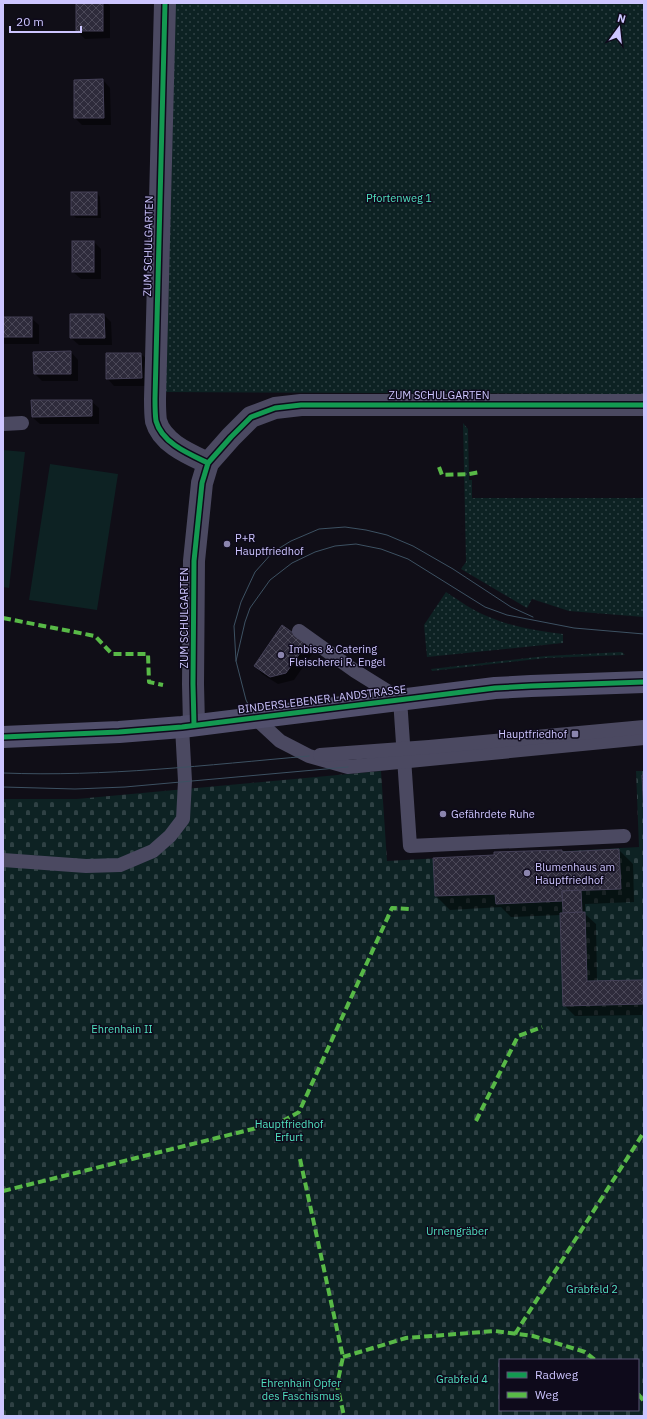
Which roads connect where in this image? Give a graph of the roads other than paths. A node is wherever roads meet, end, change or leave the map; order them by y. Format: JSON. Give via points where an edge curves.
{"nodes":[{"id":1,"x":165,"y":3,"type":"edge"},
{"id":2,"x":644,"y":405,"type":"edge"},
{"id":3,"x":22,"y":423,"type":"dead end"},
{"id":4,"x":3,"y":424,"type":"edge"},
{"id":5,"x":208,"y":463,"type":"junction"},
{"id":6,"x":299,"y":631,"type":"dead end"},
{"id":7,"x":644,"y":682,"type":"edge"},
{"id":8,"x":400,"y":700,"type":"junction"},
{"id":9,"x":255,"y":718,"type":"junction"},
{"id":10,"x":188,"y":726,"type":"junction"},
{"id":11,"x":644,"y":727,"type":"edge"},
{"id":12,"x":3,"y":737,"type":"edge"},
{"id":13,"x":644,"y":738,"type":"edge"},
{"id":14,"x":404,"y":755,"type":"junction"},
{"id":15,"x":624,"y":836,"type":"dead end"},
{"id":16,"x":3,"y":860,"type":"edge"}],
"edges":[{"from":1,"to":5,"type":"street","name":"ZUM SCHULGARTEN","via":[[155,399],[157,422],[166,438],[186,453]]},
{"from":2,"to":5,"type":"street","name":"ZUM SCHULGARTEN","via":[[294,405],[275,408],[251,417]]},
{"from":3,"to":4,"type":"lane"},
{"from":5,"to":10,"type":"street","name":"ZUM SCHULGARTEN","via":[[202,483],[194,561],[193,684]]},
{"from":6,"to":8,"type":"lane"},
{"from":7,"to":8,"type":"main road","name":"BINDERSLEBENER LANDSTRASSE","via":[[495,688]]},
{"from":8,"to":9,"type":"main road","name":"BINDERSLEBENER LANDSTRASSE"},
{"from":8,"to":14,"type":"lane"},
{"from":9,"to":10,"type":"main road","name":"BINDERSLEBENER LANDSTRASSE"},
{"from":9,"to":14,"type":"lane","via":[[280,741],[309,756],[348,767]]},
{"from":10,"to":12,"type":"main road","name":"BINDERSLEBENER LANDSTRASSE"},
{"from":10,"to":16,"type":"lane","via":[[182,819],[170,836],[153,851],[120,865],[86,866]]},
{"from":11,"to":14,"type":"lane"},
{"from":13,"to":14,"type":"lane"},
{"from":14,"to":15,"type":"lane","via":[[410,846]]}]}
